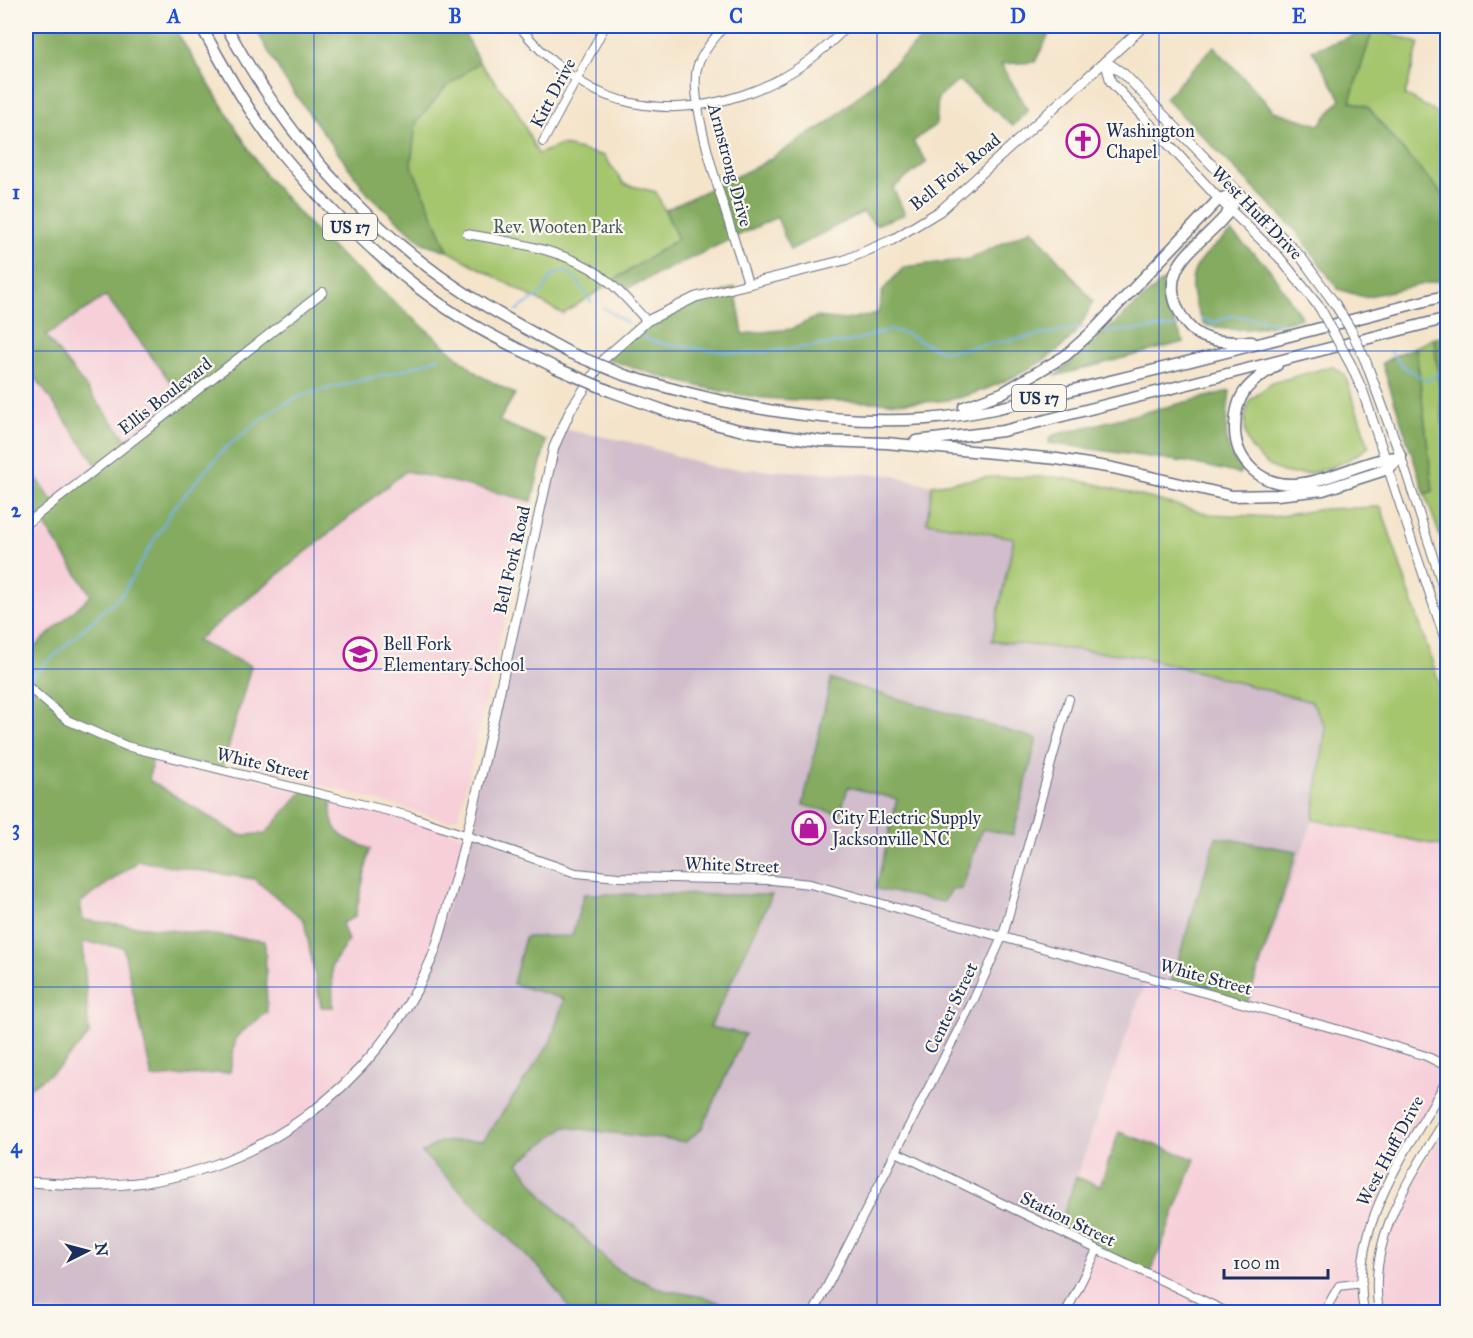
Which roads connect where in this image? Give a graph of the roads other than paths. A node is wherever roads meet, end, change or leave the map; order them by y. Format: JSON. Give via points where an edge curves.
{"nodes":[{"id":1,"x":201,"y":26,"type":"edge"},
{"id":2,"x":226,"y":26,"type":"edge"},
{"id":3,"x":519,"y":26,"type":"edge"},
{"id":4,"x":605,"y":26,"type":"edge"},
{"id":5,"x":725,"y":26,"type":"edge"},
{"id":6,"x":847,"y":26,"type":"edge"},
{"id":7,"x":1144,"y":26,"type":"edge"},
{"id":8,"x":1105,"y":61,"type":"junction"},
{"id":9,"x":577,"y":80,"type":"junction"},
{"id":10,"x":696,"y":106,"type":"junction"},
{"id":11,"x":543,"y":142,"type":"dead end"},
{"id":12,"x":1238,"y":193,"type":"junction"},
{"id":13,"x":1219,"y":199,"type":"junction"},
{"id":14,"x":1230,"y":210,"type":"junction"},
{"id":15,"x":466,"y":234,"type":"dead end"},
{"id":16,"x":748,"y":283,"type":"junction"},
{"id":17,"x":323,"y":292,"type":"dead end"},
{"id":18,"x":1448,"y":295,"type":"edge"},
{"id":19,"x":1448,"y":318,"type":"edge"},
{"id":20,"x":647,"y":321,"type":"junction"},
{"id":21,"x":1271,"y":342,"type":"junction"},
{"id":22,"x":1286,"y":359,"type":"junction"},
{"id":23,"x":929,"y":418,"type":"junction"},
{"id":24,"x":886,"y":443,"type":"junction"},
{"id":25,"x":1384,"y":457,"type":"junction"},
{"id":26,"x":1401,"y":457,"type":"junction"},
{"id":27,"x":1388,"y":469,"type":"junction"},
{"id":28,"x":26,"y":524,"type":"edge"},
{"id":29,"x":1448,"y":603,"type":"edge"},
{"id":30,"x":1448,"y":649,"type":"edge"},
{"id":31,"x":26,"y":685,"type":"edge"},
{"id":32,"x":1069,"y":699,"type":"dead end"},
{"id":33,"x":468,"y":837,"type":"junction"},
{"id":34,"x":1003,"y":935,"type":"junction"},
{"id":35,"x":1448,"y":1067,"type":"edge"},
{"id":36,"x":1448,"y":1078,"type":"edge"},
{"id":37,"x":1448,"y":1115,"type":"edge"},
{"id":38,"x":896,"y":1152,"type":"junction"},
{"id":39,"x":26,"y":1182,"type":"edge"},
{"id":40,"x":1097,"y":1250,"type":"junction"},
{"id":41,"x":1362,"y":1283,"type":"junction"},
{"id":42,"x":814,"y":1312,"type":"edge"},
{"id":43,"x":1066,"y":1312,"type":"edge"},
{"id":44,"x":1227,"y":1312,"type":"edge"},
{"id":45,"x":1324,"y":1312,"type":"edge"},
{"id":46,"x":1364,"y":1312,"type":"edge"},
{"id":47,"x":1379,"y":1312,"type":"edge"}],
"edges":[{"from":1,"to":24,"type":"highway","number":"US 17","bridge":true,"via":[[228,75],[280,152],[347,224],[437,302],[490,335],[556,368],[674,414],[739,430],[820,441]]},
{"from":2,"to":23,"type":"highway","number":"US 17","bridge":true,"via":[[285,121],[369,216],[470,296],[570,353],[624,375],[716,400],[812,417]]},
{"from":3,"to":9,"type":"street"},
{"from":4,"to":9,"type":"street","name":"Kitt Drive"},
{"from":5,"to":10,"type":"street","name":"Armstrong Drive","via":[[712,40],[697,68]]},
{"from":6,"to":10,"type":"street","via":[[834,40],[761,89]]},
{"from":7,"to":8,"type":"main road","name":"Bell Fork Road"},
{"from":8,"to":12,"type":"main road","name":"West Huff Drive","via":[[1124,74]]},
{"from":8,"to":13,"type":"main road","name":"West Huff Drive","via":[[1111,82]]},
{"from":8,"to":16,"type":"main road","name":"Bell Fork Road","via":[[940,211],[892,240],[845,260]]},
{"from":9,"to":10,"type":"street","via":[[620,100]]},
{"from":9,"to":11,"type":"street","name":"Kitt Drive"},
{"from":10,"to":16,"type":"street","name":"Armstrong Drive"},
{"from":12,"to":13,"type":"highway"},
{"from":12,"to":14,"type":"highway"},
{"from":12,"to":26,"type":"main road","name":"West Huff Drive","bridge":true,"via":[[1301,257],[1335,304],[1366,362]]},
{"from":13,"to":14,"type":"main road","name":"West Huff Drive"},
{"from":13,"to":23,"type":"highway","via":[[1093,332],[1065,356],[1002,393]]},
{"from":14,"to":21,"type":"highway","via":[[1186,253],[1176,269],[1178,310],[1192,330],[1218,342]]},
{"from":14,"to":25,"type":"main road","name":"West Huff Drive","bridge":true,"via":[[1279,257],[1320,308],[1351,365]]},
{"from":15,"to":20,"type":"street","via":[[525,244],[585,266],[615,287]]},
{"from":16,"to":20,"type":"main road","name":"Bell Fork Road","via":[[696,297]]},
{"from":17,"to":28,"type":"street","name":"Ellis Boulevard"},
{"from":18,"to":21,"type":"highway","number":"US 17"},
{"from":19,"to":22,"type":"highway","number":"US 17"},
{"from":20,"to":33,"type":"main road","name":"Bell Fork Road","via":[[605,358],[571,409],[554,447]]},
{"from":21,"to":23,"type":"highway","number":"US 17","via":[[1010,405]]},
{"from":22,"to":24,"type":"highway","number":"US 17","via":[[1003,431]]},
{"from":22,"to":25,"type":"highway","via":[[1242,391],[1235,436],[1243,461],[1259,476],[1278,483],[1299,483],[1330,477]]},
{"from":24,"to":27,"type":"highway","via":[[1057,459],[1232,495],[1323,490]]},
{"from":25,"to":26,"type":"highway"},
{"from":25,"to":27,"type":"main road","name":"West Huff Drive"},
{"from":26,"to":27,"type":"highway"},
{"from":26,"to":29,"type":"street","name":"West Huff Drive"},
{"from":27,"to":30,"type":"street","name":"West Huff Drive"},
{"from":31,"to":33,"type":"street","name":"White Street","via":[[67,720],[126,746],[409,816]]},
{"from":32,"to":34,"type":"street","name":"Center Street"},
{"from":33,"to":34,"type":"street","name":"White Street","via":[[576,873],[618,878],[810,884]]},
{"from":33,"to":39,"type":"main road","name":"Bell Fork Road","via":[[432,957],[406,1009],[377,1051],[345,1086],[306,1117],[253,1148],[166,1178],[108,1185]]},
{"from":34,"to":35,"type":"street","name":"White Street","via":[[1347,1032],[1426,1056]]},
{"from":34,"to":38,"type":"street","name":"Center Street"},
{"from":36,"to":41,"type":"street","name":"West Huff Drive","via":[[1377,1204],[1366,1241]]},
{"from":37,"to":47,"type":"street","name":"West Huff Drive","via":[[1399,1197],[1385,1229],[1376,1264]]},
{"from":38,"to":40,"type":"street","name":"Station Street"},
{"from":38,"to":42,"type":"street","name":"Center Street"},
{"from":40,"to":43,"type":"street"},
{"from":40,"to":44,"type":"street","name":"Station Street"},
{"from":41,"to":45,"type":"street","via":[[1339,1286]]},
{"from":41,"to":46,"type":"street","name":"West Huff Drive"}]}
